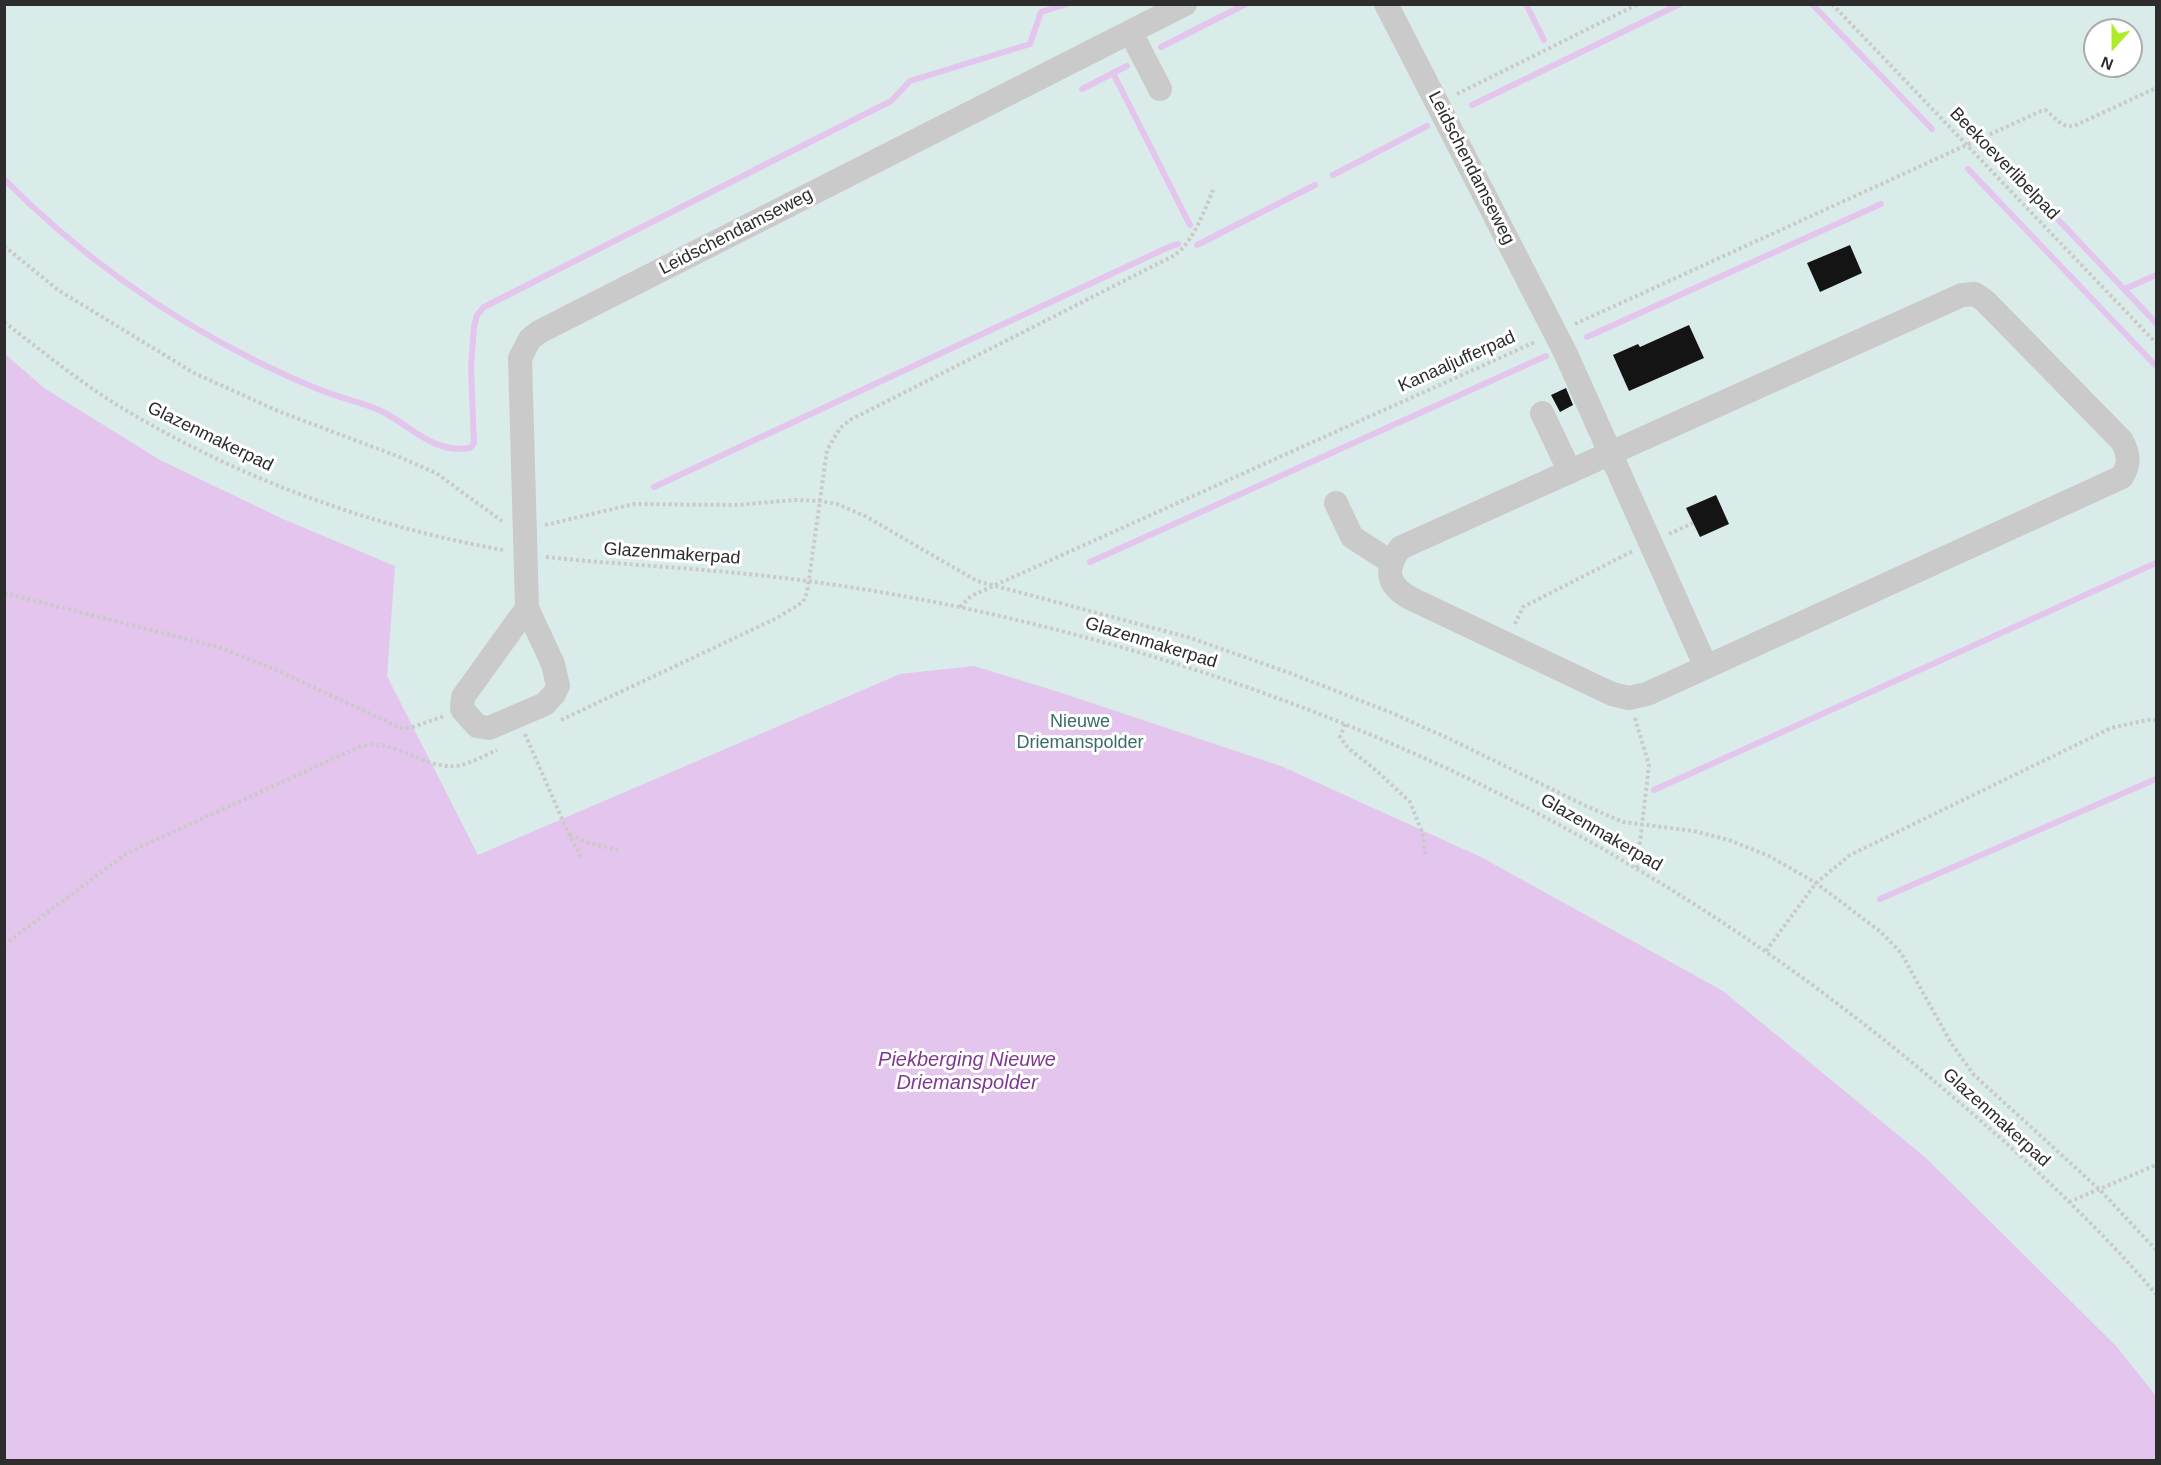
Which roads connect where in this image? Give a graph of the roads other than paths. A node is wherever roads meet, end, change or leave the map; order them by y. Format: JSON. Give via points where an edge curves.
{"nodes":[{"id":1,"x":1185,"y":4,"type":"edge"},
{"id":2,"x":1386,"y":4,"type":"edge"},
{"id":3,"x":1131,"y":33,"type":"junction"},
{"id":4,"x":1160,"y":89,"type":"dead end"},
{"id":5,"x":1542,"y":413,"type":"dead end"},
{"id":6,"x":1610,"y":454,"type":"junction"},
{"id":7,"x":1570,"y":472,"type":"junction"},
{"id":8,"x":1336,"y":503,"type":"dead end"},
{"id":9,"x":1390,"y":562,"type":"junction"},
{"id":10,"x":527,"y":608,"type":"junction"},
{"id":11,"x":1706,"y":667,"type":"junction"}],
"edges":[{"from":1,"to":3,"type":"street","name":"Leidschendamseweg"},
{"from":2,"to":6,"type":"street","name":"Leidschendamseweg","via":[[1556,332]]},
{"from":3,"to":4,"type":"street"},
{"from":3,"to":10,"type":"street","name":"Leidschendamseweg","via":[[530,339],[520,358]]},
{"from":5,"to":7,"type":"street"},
{"from":6,"to":7,"type":"street"},
{"from":6,"to":11,"type":"street","name":"Leidschendamseweg"},
{"from":6,"to":11,"type":"street","via":[[1962,295],[1975,294],[2122,441],[2129,455],[2122,477]]},
{"from":7,"to":9,"type":"street","via":[[1400,548]]},
{"from":8,"to":9,"type":"street","via":[[1352,537]]},
{"from":9,"to":11,"type":"street","via":[[1389,575],[1398,592],[1612,694],[1629,698],[1647,694]]},
{"from":10,"to":10,"type":"street","name":"Leidschendamseweg","via":[[553,664],[558,686],[526,729],[477,726],[462,710],[463,697]]}]}
